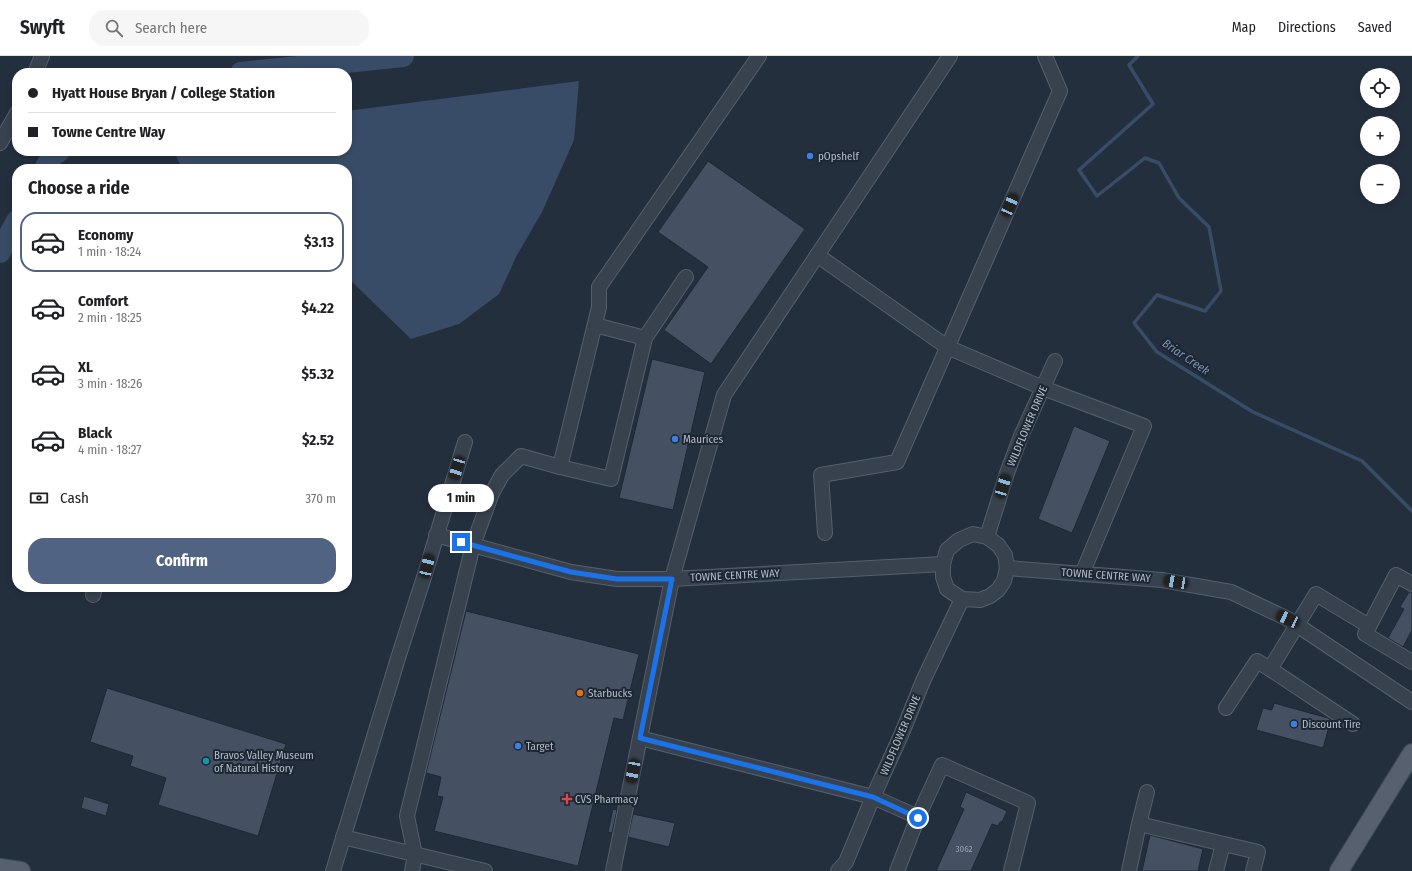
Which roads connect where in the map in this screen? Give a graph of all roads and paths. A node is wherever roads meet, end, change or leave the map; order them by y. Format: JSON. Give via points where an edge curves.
{"nodes":[{"id":1,"x":42,"y":56,"type":"edge"},
{"id":2,"x":758,"y":56,"type":"edge"},
{"id":3,"x":950,"y":56,"type":"edge"},
{"id":4,"x":1045,"y":56,"type":"edge"},
{"id":5,"x":37,"y":68,"type":"edge"},
{"id":6,"x":12,"y":121,"type":"edge"},
{"id":7,"x":0,"y":143,"type":"edge"},
{"id":8,"x":817,"y":255,"type":"junction"},
{"id":9,"x":686,"y":277,"type":"dead end"},
{"id":10,"x":595,"y":325,"type":"junction"},
{"id":11,"x":645,"y":338,"type":"junction"},
{"id":12,"x":947,"y":348,"type":"junction"},
{"id":13,"x":1055,"y":361,"type":"dead end"},
{"id":14,"x":1043,"y":388,"type":"junction"},
{"id":15,"x":465,"y":442,"type":"dead end"},
{"id":16,"x":560,"y":467,"type":"junction"},
{"id":17,"x":826,"y":533,"type":"dead end"},
{"id":18,"x":436,"y":535,"type":"junction"},
{"id":19,"x":987,"y":537,"type":"junction"},
{"id":20,"x":473,"y":545,"type":"junction"},
{"id":21,"x":943,"y":564,"type":"junction"},
{"id":22,"x":1007,"y":568,"type":"junction"},
{"id":23,"x":1082,"y":574,"type":"junction"},
{"id":24,"x":672,"y":579,"type":"junction"},
{"id":25,"x":1412,"y":584,"type":"edge"},
{"id":26,"x":962,"y":599,"type":"junction"},
{"id":27,"x":1297,"y":626,"type":"junction"},
{"id":28,"x":1369,"y":626,"type":"junction"},
{"id":29,"x":1412,"y":662,"type":"edge"},
{"id":30,"x":1270,"y":669,"type":"junction"},
{"id":31,"x":1412,"y":702,"type":"edge"},
{"id":32,"x":1226,"y":708,"type":"dead end"},
{"id":33,"x":1353,"y":724,"type":"dead end"},
{"id":34,"x":640,"y":738,"type":"junction"},
{"id":35,"x":1412,"y":753,"type":"edge"},
{"id":36,"x":1146,"y":792,"type":"dead end"},
{"id":37,"x":873,"y":797,"type":"junction"},
{"id":38,"x":918,"y":818,"type":"junction"},
{"id":39,"x":1139,"y":824,"type":"junction"},
{"id":40,"x":343,"y":837,"type":"junction"},
{"id":41,"x":1223,"y":844,"type":"junction"},
{"id":42,"x":415,"y":855,"type":"junction"},
{"id":43,"x":0,"y":868,"type":"edge"},
{"id":44,"x":21,"y":871,"type":"edge"},
{"id":45,"x":333,"y":871,"type":"edge"},
{"id":46,"x":412,"y":871,"type":"edge"},
{"id":47,"x":484,"y":871,"type":"edge"},
{"id":48,"x":613,"y":871,"type":"edge"},
{"id":49,"x":838,"y":871,"type":"edge"},
{"id":50,"x":897,"y":871,"type":"edge"},
{"id":51,"x":1011,"y":871,"type":"edge"},
{"id":52,"x":1129,"y":871,"type":"edge"},
{"id":53,"x":1216,"y":871,"type":"edge"},
{"id":54,"x":1253,"y":871,"type":"edge"},
{"id":55,"x":1339,"y":871,"type":"edge"}],
"edges":[{"from":1,"to":5,"type":"street"},
{"from":2,"to":10,"type":"street","via":[[599,287],[599,307]]},
{"from":3,"to":8,"type":"street"},
{"from":4,"to":12,"type":"street","via":[[1060,91]]},
{"from":6,"to":7,"type":"street"},
{"from":8,"to":12,"type":"street"},
{"from":8,"to":24,"type":"street","via":[[724,395]]},
{"from":9,"to":11,"type":"street"},
{"from":10,"to":11,"type":"street"},
{"from":10,"to":16,"type":"street"},
{"from":11,"to":16,"type":"street","via":[[611,479]]},
{"from":12,"to":14,"type":"street"},
{"from":12,"to":17,"type":"street","via":[[897,462],[821,476]]},
{"from":13,"to":14,"type":"street","name":"WILDFLOWER DRIVE"},
{"from":14,"to":19,"type":"street","name":"WILDFLOWER DRIVE","via":[[1007,473]]},
{"from":14,"to":23,"type":"street","via":[[1144,426]]},
{"from":15,"to":18,"type":"street"},
{"from":16,"to":20,"type":"street","via":[[521,456],[502,475],[492,492]]},
{"from":18,"to":20,"type":"street","name":"TOWNE CENTRE WAY"},
{"from":18,"to":40,"type":"street"},
{"from":19,"to":21,"type":"street","via":[[972,534],[959,540],[947,550]]},
{"from":19,"to":22,"type":"street","via":[[998,545]]},
{"from":20,"to":24,"type":"street","name":"TOWNE CENTRE WAY","via":[[571,572],[617,579]]},
{"from":20,"to":42,"type":"street","via":[[408,816]]},
{"from":21,"to":24,"type":"street","name":"TOWNE CENTRE WAY"},
{"from":21,"to":26,"type":"street","via":[[943,577],[947,589]]},
{"from":22,"to":23,"type":"street","name":"TOWNE CENTRE WAY"},
{"from":22,"to":26,"type":"street","via":[[1004,581],[990,596],[980,600]]},
{"from":23,"to":27,"type":"street","name":"TOWNE CENTRE WAY","via":[[1162,580],[1232,592],[1288,619]]},
{"from":24,"to":34,"type":"street"},
{"from":25,"to":28,"type":"street","via":[[1396,575]]},
{"from":26,"to":37,"type":"street","name":"WILDFLOWER DRIVE"},
{"from":27,"to":28,"type":"street","via":[[1316,594]]},
{"from":27,"to":30,"type":"street"},
{"from":27,"to":31,"type":"street","name":"TOWNE CENTRE WAY"},
{"from":28,"to":29,"type":"street","via":[[1365,634]]},
{"from":30,"to":32,"type":"street","via":[[1257,661]]},
{"from":30,"to":33,"type":"street"},
{"from":34,"to":37,"type":"street"},
{"from":34,"to":48,"type":"street"},
{"from":35,"to":55,"type":"main road"},
{"from":36,"to":39,"type":"street"},
{"from":37,"to":38,"type":"street"},
{"from":37,"to":49,"type":"street","name":"WILDFLOWER DRIVE","via":[[846,862]]},
{"from":38,"to":50,"type":"street"},
{"from":38,"to":51,"type":"street","via":[[942,765],[1028,803]]},
{"from":39,"to":41,"type":"street"},
{"from":39,"to":52,"type":"street"},
{"from":40,"to":42,"type":"street"},
{"from":40,"to":45,"type":"street"},
{"from":41,"to":53,"type":"street"},
{"from":41,"to":54,"type":"street","via":[[1258,852]]},
{"from":42,"to":46,"type":"street"},
{"from":42,"to":47,"type":"street"},
{"from":43,"to":44,"type":"main road"}]}
